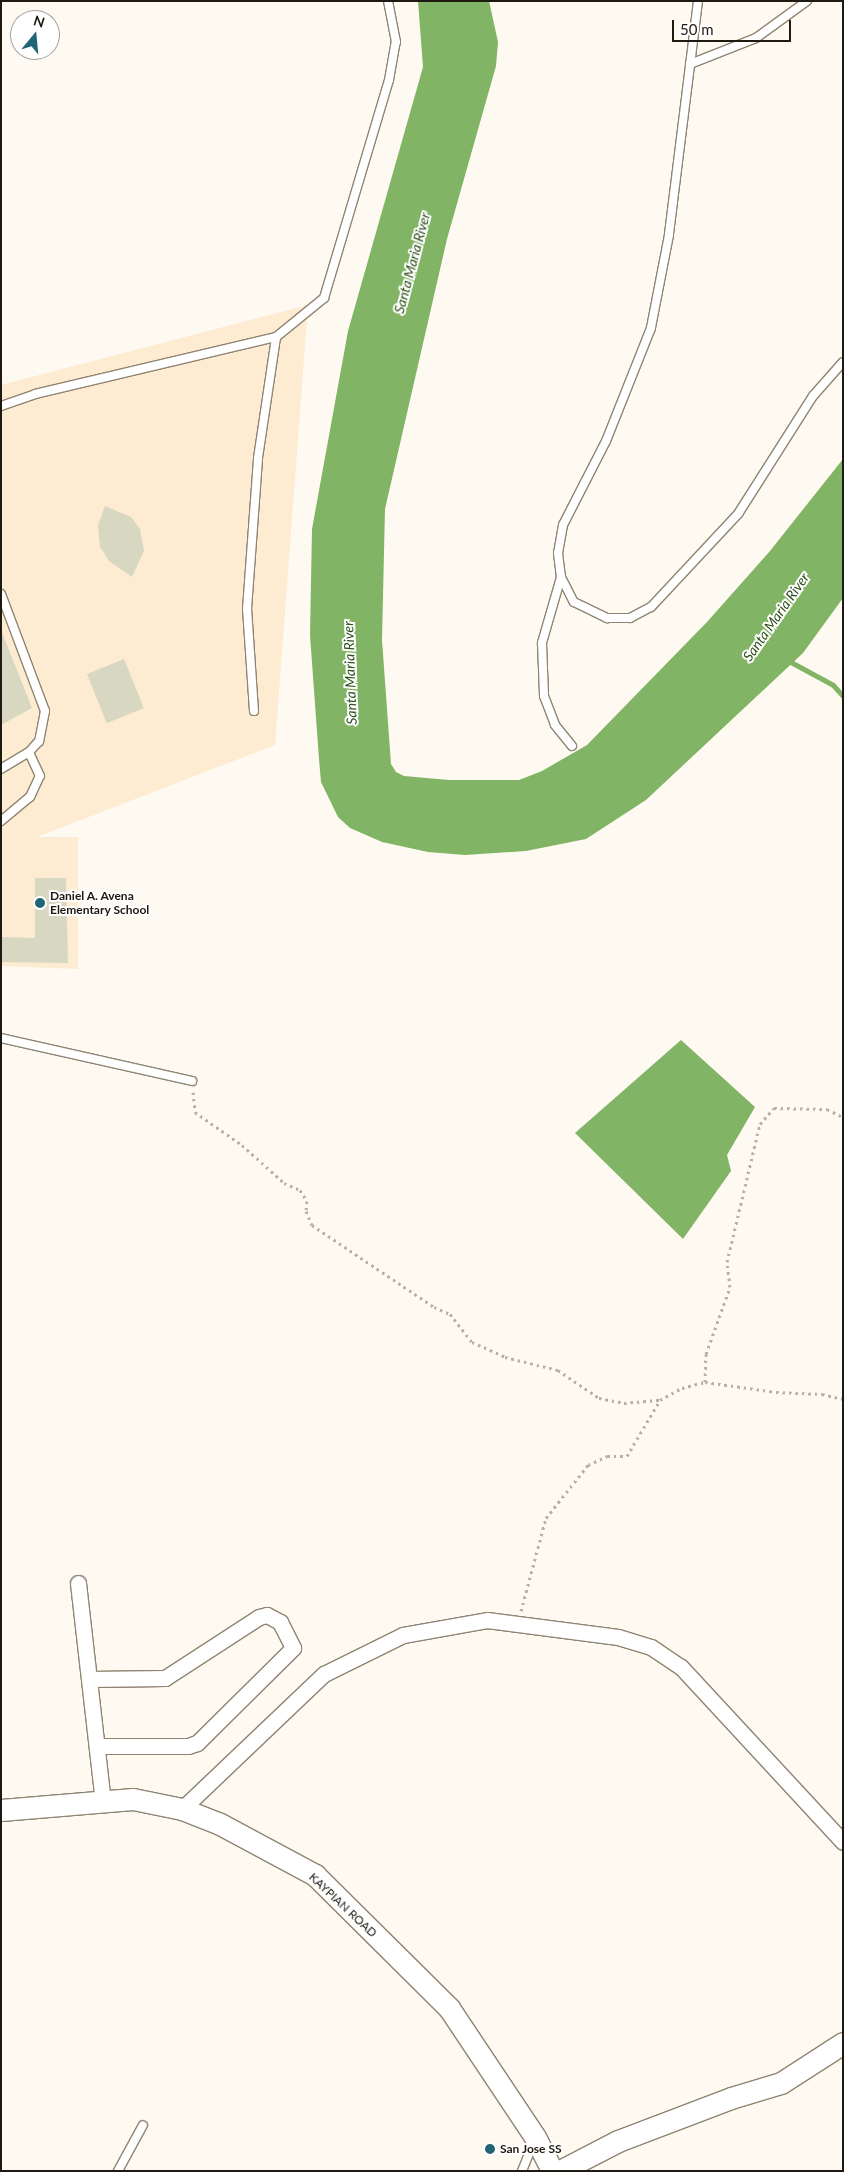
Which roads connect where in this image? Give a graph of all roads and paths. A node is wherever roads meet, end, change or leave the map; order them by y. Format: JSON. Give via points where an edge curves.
{"nodes":[{"id":1,"x":388,"y":1,"type":"edge"},
{"id":2,"x":698,"y":1,"type":"edge"},
{"id":3,"x":807,"y":1,"type":"edge"},
{"id":4,"x":690,"y":64,"type":"junction"},
{"id":5,"x":276,"y":337,"type":"junction"},
{"id":6,"x":843,"y":362,"type":"edge"},
{"id":7,"x":1,"y":406,"type":"edge"},
{"id":8,"x":561,"y":577,"type":"junction"},
{"id":9,"x":1,"y":594,"type":"edge"},
{"id":10,"x":254,"y":711,"type":"dead end"},
{"id":11,"x":572,"y":746,"type":"dead end"},
{"id":12,"x":29,"y":752,"type":"junction"},
{"id":13,"x":1,"y":769,"type":"edge"},
{"id":14,"x":1,"y":821,"type":"edge"},
{"id":15,"x":1,"y":1038,"type":"edge"},
{"id":16,"x":192,"y":1081,"type":"joint"},
{"id":17,"x":843,"y":1117,"type":"edge"},
{"id":18,"x":705,"y":1382,"type":"junction"},
{"id":19,"x":660,"y":1400,"type":"junction"},
{"id":20,"x":843,"y":1400,"type":"edge"},
{"id":21,"x":78,"y":1583,"type":"dead end"},
{"id":22,"x":518,"y":1624,"type":"junction"},
{"id":23,"x":89,"y":1678,"type":"junction"},
{"id":24,"x":97,"y":1746,"type":"junction"},
{"id":25,"x":104,"y":1802,"type":"junction"},
{"id":26,"x":182,"y":1809,"type":"junction"},
{"id":27,"x":1,"y":1810,"type":"edge"},
{"id":28,"x":843,"y":1842,"type":"edge"},
{"id":29,"x":843,"y":2043,"type":"edge"},
{"id":30,"x":143,"y":2125,"type":"dead end"},
{"id":31,"x":535,"y":2138,"type":"junction"},
{"id":32,"x":118,"y":2171,"type":"edge"},
{"id":33,"x":522,"y":2171,"type":"edge"},
{"id":34,"x":552,"y":2171,"type":"edge"},
{"id":35,"x":560,"y":2171,"type":"edge"}],
"edges":[{"from":1,"to":5,"type":"lane","via":[[396,42],[389,80],[336,267],[324,298]]},
{"from":2,"to":4,"type":"lane"},
{"from":3,"to":4,"type":"lane","via":[[756,38]]},
{"from":4,"to":8,"type":"lane","via":[[669,235],[651,328],[606,441],[563,525],[558,554]]},
{"from":5,"to":7,"type":"lane","via":[[35,394]]},
{"from":5,"to":10,"type":"lane","via":[[258,458],[247,609]]},
{"from":6,"to":8,"type":"lane","via":[[813,396],[738,514],[651,607],[630,618],[592,614],[574,602]]},
{"from":8,"to":11,"type":"lane","via":[[542,643],[544,696],[555,725]]},
{"from":9,"to":12,"type":"lane","via":[[45,711],[39,741]]},
{"from":12,"to":13,"type":"lane"},
{"from":12,"to":14,"type":"lane","via":[[40,776],[30,797]]},
{"from":15,"to":16,"type":"lane"},
{"from":16,"to":19,"type":"path","via":[[195,1112],[242,1144],[284,1183],[300,1190],[307,1201],[306,1211],[312,1225],[434,1307],[450,1314],[472,1342],[505,1357],[558,1370],[599,1398],[624,1404]]},
{"from":17,"to":18,"type":"path","via":[[827,1109],[774,1108],[760,1124],[727,1262],[730,1287],[706,1354]]},
{"from":18,"to":19,"type":"path","via":[[682,1388]]},
{"from":18,"to":20,"type":"path","via":[[776,1392],[822,1394]]},
{"from":19,"to":22,"type":"path","via":[[628,1456],[607,1456],[588,1465],[546,1518]]},
{"from":21,"to":23,"type":"street"},
{"from":22,"to":26,"type":"street","via":[[488,1620],[403,1635],[324,1674]]},
{"from":22,"to":28,"type":"street","via":[[618,1637],[650,1647],[681,1668]]},
{"from":23,"to":24,"type":"street"},
{"from":23,"to":24,"type":"street","via":[[165,1678],[259,1617],[267,1615],[280,1622],[293,1648],[196,1742],[188,1746]]},
{"from":24,"to":25,"type":"street"},
{"from":25,"to":26,"type":"main road","name":"KAYPIAN ROAD","via":[[133,1799]]},
{"from":25,"to":27,"type":"main road","name":"KAYPIAN ROAD"},
{"from":26,"to":31,"type":"main road","name":"KAYPIAN ROAD","via":[[220,1824],[315,1876],[449,2008]]},
{"from":29,"to":35,"type":"main road","via":[[781,2083],[731,2098],[618,2141]]},
{"from":30,"to":32,"type":"lane"},
{"from":31,"to":33,"type":"lane"},
{"from":31,"to":34,"type":"main road","name":"KAYPIAN ROAD"}]}
